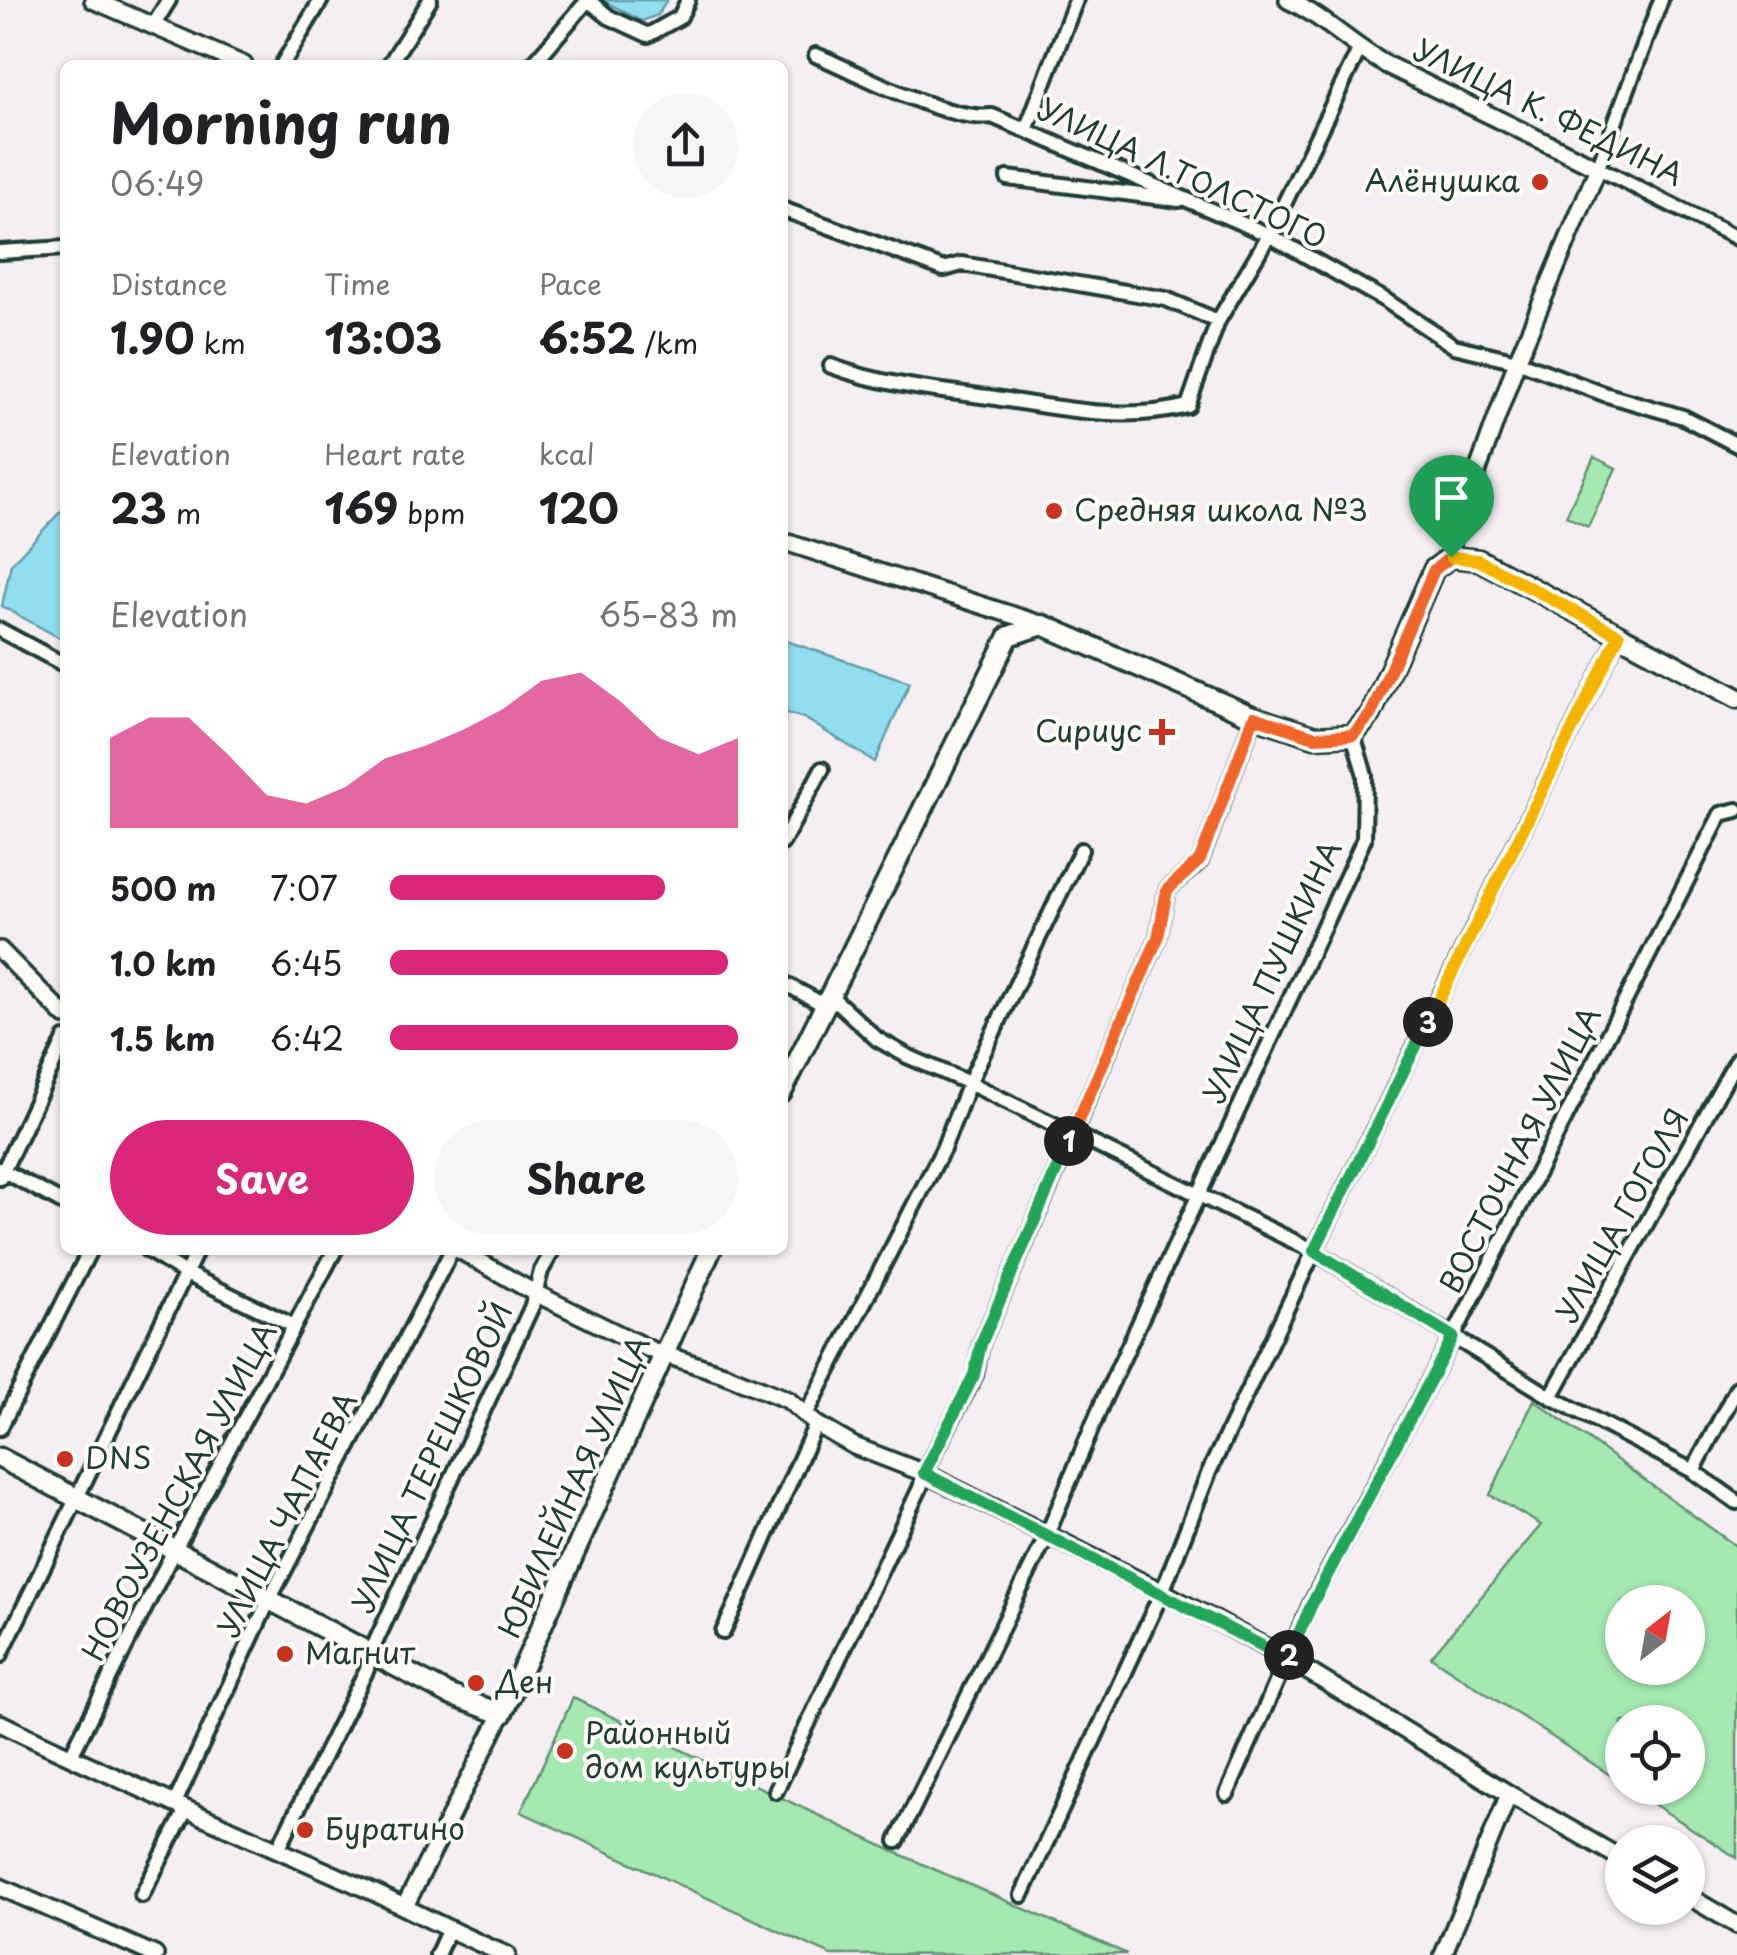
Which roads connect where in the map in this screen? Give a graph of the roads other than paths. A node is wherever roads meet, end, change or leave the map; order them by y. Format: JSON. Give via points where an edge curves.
{"nodes":[{"id":1,"x":93,"y":0,"type":"edge"},
{"id":2,"x":169,"y":0,"type":"edge"},
{"id":3,"x":321,"y":0,"type":"edge"},
{"id":4,"x":430,"y":0,"type":"edge"},
{"id":5,"x":588,"y":0,"type":"edge"},
{"id":6,"x":688,"y":0,"type":"edge"},
{"id":7,"x":1076,"y":0,"type":"edge"},
{"id":8,"x":1288,"y":0,"type":"edge"},
{"id":9,"x":1661,"y":0,"type":"edge"},
{"id":10,"x":153,"y":26,"type":"junction"},
{"id":11,"x":1360,"y":50,"type":"junction"},
{"id":12,"x":816,"y":55,"type":"dead end"},
{"id":13,"x":232,"y":60,"type":"edge"},
{"id":14,"x":285,"y":60,"type":"edge"},
{"id":15,"x":392,"y":60,"type":"edge"},
{"id":16,"x":536,"y":60,"type":"edge"},
{"id":17,"x":1026,"y":130,"type":"junction"},
{"id":18,"x":1598,"y":168,"type":"junction"},
{"id":19,"x":1008,"y":178,"type":"dead end"},
{"id":20,"x":1196,"y":203,"type":"junction"},
{"id":21,"x":788,"y":211,"type":"edge"},
{"id":22,"x":1269,"y":235,"type":"junction"},
{"id":23,"x":1737,"y":238,"type":"edge"},
{"id":24,"x":60,"y":248,"type":"edge"},
{"id":25,"x":0,"y":252,"type":"edge"},
{"id":26,"x":1218,"y":321,"type":"junction"},
{"id":27,"x":1518,"y":361,"type":"junction"},
{"id":28,"x":831,"y":366,"type":"dead end"},
{"id":29,"x":1737,"y":445,"type":"edge"},
{"id":30,"x":788,"y":543,"type":"edge"},
{"id":31,"x":1451,"y":557,"type":"junction"},
{"id":32,"x":1043,"y":625,"type":"junction"},
{"id":33,"x":0,"y":630,"type":"edge"},
{"id":34,"x":1619,"y":635,"type":"junction"},
{"id":35,"x":60,"y":662,"type":"edge"},
{"id":36,"x":1737,"y":698,"type":"edge"},
{"id":37,"x":1254,"y":717,"type":"junction"},
{"id":38,"x":1353,"y":735,"type":"junction"},
{"id":39,"x":822,"y":769,"type":"dead end"},
{"id":40,"x":1737,"y":810,"type":"edge"},
{"id":41,"x":788,"y":832,"type":"edge"},
{"id":42,"x":1081,"y":850,"type":"dead end"},
{"id":43,"x":0,"y":950,"type":"edge"},
{"id":44,"x":788,"y":985,"type":"edge"},
{"id":45,"x":824,"y":1005,"type":"junction"},
{"id":46,"x":60,"y":1011,"type":"edge"},
{"id":47,"x":60,"y":1049,"type":"edge"},
{"id":48,"x":1737,"y":1059,"type":"edge"},
{"id":49,"x":788,"y":1080,"type":"edge"},
{"id":50,"x":970,"y":1082,"type":"junction"},
{"id":51,"x":1072,"y":1134,"type":"junction"},
{"id":52,"x":1,"y":1173,"type":"edge"},
{"id":53,"x":1200,"y":1197,"type":"junction"},
{"id":54,"x":60,"y":1202,"type":"edge"},
{"id":55,"x":1314,"y":1251,"type":"junction"},
{"id":56,"x":87,"y":1255,"type":"edge"},
{"id":57,"x":156,"y":1255,"type":"edge"},
{"id":58,"x":194,"y":1255,"type":"edge"},
{"id":59,"x":332,"y":1255,"type":"edge"},
{"id":60,"x":453,"y":1255,"type":"edge"},
{"id":61,"x":465,"y":1255,"type":"edge"},
{"id":62,"x":552,"y":1255,"type":"edge"},
{"id":63,"x":709,"y":1255,"type":"edge"},
{"id":64,"x":185,"y":1272,"type":"junction"},
{"id":65,"x":533,"y":1292,"type":"junction"},
{"id":66,"x":294,"y":1326,"type":"junction"},
{"id":67,"x":1453,"y":1337,"type":"junction"},
{"id":68,"x":665,"y":1356,"type":"junction"},
{"id":69,"x":1737,"y":1388,"type":"edge"},
{"id":70,"x":1551,"y":1397,"type":"junction"},
{"id":71,"x":810,"y":1420,"type":"junction"},
{"id":72,"x":0,"y":1428,"type":"edge"},
{"id":73,"x":0,"y":1458,"type":"edge"},
{"id":74,"x":1693,"y":1472,"type":"junction"},
{"id":75,"x":924,"y":1473,"type":"junction"},
{"id":76,"x":75,"y":1498,"type":"junction"},
{"id":77,"x":1737,"y":1502,"type":"edge"},
{"id":78,"x":1047,"y":1534,"type":"junction"},
{"id":79,"x":175,"y":1552,"type":"junction"},
{"id":80,"x":1162,"y":1592,"type":"junction"},
{"id":81,"x":269,"y":1600,"type":"junction"},
{"id":82,"x":723,"y":1632,"type":"dead end"},
{"id":83,"x":370,"y":1654,"type":"junction"},
{"id":84,"x":0,"y":1656,"type":"edge"},
{"id":85,"x":1288,"y":1659,"type":"junction"},
{"id":86,"x":502,"y":1714,"type":"junction"},
{"id":87,"x":0,"y":1723,"type":"edge"},
{"id":88,"x":70,"y":1757,"type":"junction"},
{"id":89,"x":776,"y":1791,"type":"dead end"},
{"id":90,"x":1227,"y":1794,"type":"dead end"},
{"id":91,"x":1510,"y":1794,"type":"junction"},
{"id":92,"x":180,"y":1808,"type":"junction"},
{"id":93,"x":897,"y":1841,"type":"dead end"},
{"id":94,"x":1605,"y":1849,"type":"edge"},
{"id":95,"x":278,"y":1850,"type":"junction"},
{"id":96,"x":0,"y":1887,"type":"edge"},
{"id":97,"x":142,"y":1895,"type":"dead end"},
{"id":98,"x":1022,"y":1896,"type":"dead end"},
{"id":99,"x":405,"y":1906,"type":"junction"},
{"id":100,"x":1705,"y":1906,"type":"edge"},
{"id":101,"x":1737,"y":1924,"type":"edge"},
{"id":102,"x":448,"y":1931,"type":"junction"},
{"id":103,"x":156,"y":1955,"type":"edge"},
{"id":104,"x":438,"y":1955,"type":"edge"},
{"id":105,"x":507,"y":1955,"type":"edge"},
{"id":106,"x":1443,"y":1955,"type":"edge"}],
"edges":[{"from":1,"to":10,"type":"street"},
{"from":2,"to":10,"type":"street"},
{"from":3,"to":14,"type":"street"},
{"from":4,"to":15,"type":"street"},
{"from":5,"to":6,"type":"street","via":[[648,35],[680,17]]},
{"from":5,"to":16,"type":"street"},
{"from":7,"to":17,"type":"street"},
{"from":8,"to":11,"type":"street","name":"УЛИЦА К. ФЕДИНА","via":[[1316,13]]},
{"from":9,"to":18,"type":"street"},
{"from":10,"to":13,"type":"street"},
{"from":11,"to":18,"type":"street","name":"УЛИЦА К. ФЕДИНА"},
{"from":11,"to":22,"type":"street"},
{"from":12,"to":17,"type":"street","name":"УЛИЦА Л.ТОЛСТОГО","via":[[923,101]]},
{"from":17,"to":20,"type":"street","name":"УЛИЦА Л.ТОЛСТОГО"},
{"from":18,"to":23,"type":"street","name":"УЛИЦА К. ФЕДИНА"},
{"from":18,"to":27,"type":"street"},
{"from":19,"to":20,"type":"street"},
{"from":20,"to":22,"type":"street","name":"УЛИЦА Л.ТОЛСТОГО"},
{"from":21,"to":26,"type":"street","via":[[944,269],[962,264],[1166,299]]},
{"from":22,"to":26,"type":"street"},
{"from":22,"to":27,"type":"street","name":"УЛИЦА Л.ТОЛСТОГО","via":[[1454,346]]},
{"from":24,"to":25,"type":"street"},
{"from":26,"to":28,"type":"street","via":[[1188,406],[1167,411],[1090,412],[870,380]]},
{"from":27,"to":29,"type":"street","name":"УЛИЦА Л.ТОЛСТОГО","via":[[1683,418]]},
{"from":27,"to":31,"type":"street"},
{"from":30,"to":32,"type":"street"},
{"from":31,"to":34,"type":"main road","via":[[1478,560]]},
{"from":31,"to":38,"type":"main road","via":[[1434,570],[1371,714]]},
{"from":32,"to":37,"type":"main road"},
{"from":32,"to":45,"type":"main road","via":[[1009,636]]},
{"from":33,"to":35,"type":"street"},
{"from":34,"to":36,"type":"main road"},
{"from":34,"to":55,"type":"street"},
{"from":37,"to":38,"type":"main road","via":[[1315,737]]},
{"from":37,"to":51,"type":"street","via":[[1200,860],[1167,890],[1158,938]]},
{"from":38,"to":53,"type":"street","name":"УЛИЦА ПУШКИНА","via":[[1365,775],[1364,839]]},
{"from":39,"to":41,"type":"street"},
{"from":40,"to":67,"type":"street","name":"ВОСТОЧНАЯ УЛИЦА","via":[[1721,814]]},
{"from":42,"to":50,"type":"street"},
{"from":43,"to":46,"type":"street"},
{"from":44,"to":45,"type":"street"},
{"from":45,"to":49,"type":"main road"},
{"from":45,"to":50,"type":"street","via":[[836,1001],[877,1039]]},
{"from":47,"to":52,"type":"street"},
{"from":48,"to":70,"type":"street","name":"УЛИЦА ГОГОЛЯ"},
{"from":50,"to":51,"type":"street"},
{"from":50,"to":71,"type":"street"},
{"from":51,"to":53,"type":"street"},
{"from":51,"to":75,"type":"street","via":[[981,1344],[974,1375]]},
{"from":52,"to":54,"type":"street"},
{"from":53,"to":55,"type":"street"},
{"from":53,"to":78,"type":"street","name":"УЛИЦА ПУШКИНА"},
{"from":55,"to":67,"type":"street"},
{"from":55,"to":80,"type":"street","via":[[1209,1472]]},
{"from":56,"to":72,"type":"street"},
{"from":57,"to":64,"type":"street"},
{"from":58,"to":64,"type":"street"},
{"from":59,"to":66,"type":"street","name":"НОВОУЗЕНСКАЯ УЛИЦА"},
{"from":60,"to":81,"type":"street","name":"УЛИЦА ЧАПАЕВА"},
{"from":61,"to":65,"type":"street"},
{"from":62,"to":65,"type":"street","name":"УЛИЦА ТЕРЕШКОВОЙ"},
{"from":63,"to":68,"type":"main road","name":"ЮБИЛЕЙНАЯ УЛИЦА"},
{"from":64,"to":66,"type":"street"},
{"from":64,"to":76,"type":"street"},
{"from":65,"to":68,"type":"street"},
{"from":65,"to":83,"type":"street","name":"УЛИЦА ТЕРЕШКОВОЙ"},
{"from":66,"to":79,"type":"street","name":"НОВОУЗЕНСКАЯ УЛИЦА"},
{"from":67,"to":70,"type":"street"},
{"from":67,"to":85,"type":"street","name":"ВОСТОЧНАЯ УЛИЦА"},
{"from":68,"to":71,"type":"street","via":[[788,1400]]},
{"from":68,"to":86,"type":"main road","name":"ЮБИЛЕЙНАЯ УЛИЦА"},
{"from":69,"to":74,"type":"street"},
{"from":70,"to":74,"type":"street"},
{"from":71,"to":75,"type":"street","via":[[854,1446]]},
{"from":71,"to":82,"type":"street","via":[[761,1553]]},
{"from":73,"to":76,"type":"main road"},
{"from":74,"to":77,"type":"street"},
{"from":75,"to":78,"type":"street"},
{"from":75,"to":89,"type":"street"},
{"from":76,"to":79,"type":"main road"},
{"from":76,"to":84,"type":"street"},
{"from":78,"to":80,"type":"street"},
{"from":78,"to":93,"type":"street","name":"УЛИЦА ПУШКИНА"},
{"from":79,"to":81,"type":"main road"},
{"from":79,"to":88,"type":"street","name":"НОВОУЗЕНСКАЯ УЛИЦА"},
{"from":80,"to":85,"type":"street"},
{"from":80,"to":98,"type":"street"},
{"from":81,"to":83,"type":"main road"},
{"from":81,"to":92,"type":"street","name":"УЛИЦА ЧАПАЕВА"},
{"from":83,"to":86,"type":"main road"},
{"from":83,"to":95,"type":"street","name":"УЛИЦА ТЕРЕШКОВОЙ"},
{"from":85,"to":90,"type":"street","name":"ВОСТОЧНАЯ УЛИЦА"},
{"from":85,"to":91,"type":"street"},
{"from":86,"to":99,"type":"street","name":"ЮБИЛЕЙНАЯ УЛИЦА"},
{"from":87,"to":88,"type":"street"},
{"from":88,"to":92,"type":"street"},
{"from":91,"to":94,"type":"street"},
{"from":91,"to":106,"type":"street"},
{"from":92,"to":95,"type":"street"},
{"from":92,"to":97,"type":"street","name":"УЛИЦА ЧАПАЕВА"},
{"from":95,"to":99,"type":"street"},
{"from":96,"to":103,"type":"street"},
{"from":99,"to":102,"type":"street"},
{"from":100,"to":101,"type":"street"},
{"from":102,"to":104,"type":"street"},
{"from":102,"to":105,"type":"street"}]}
